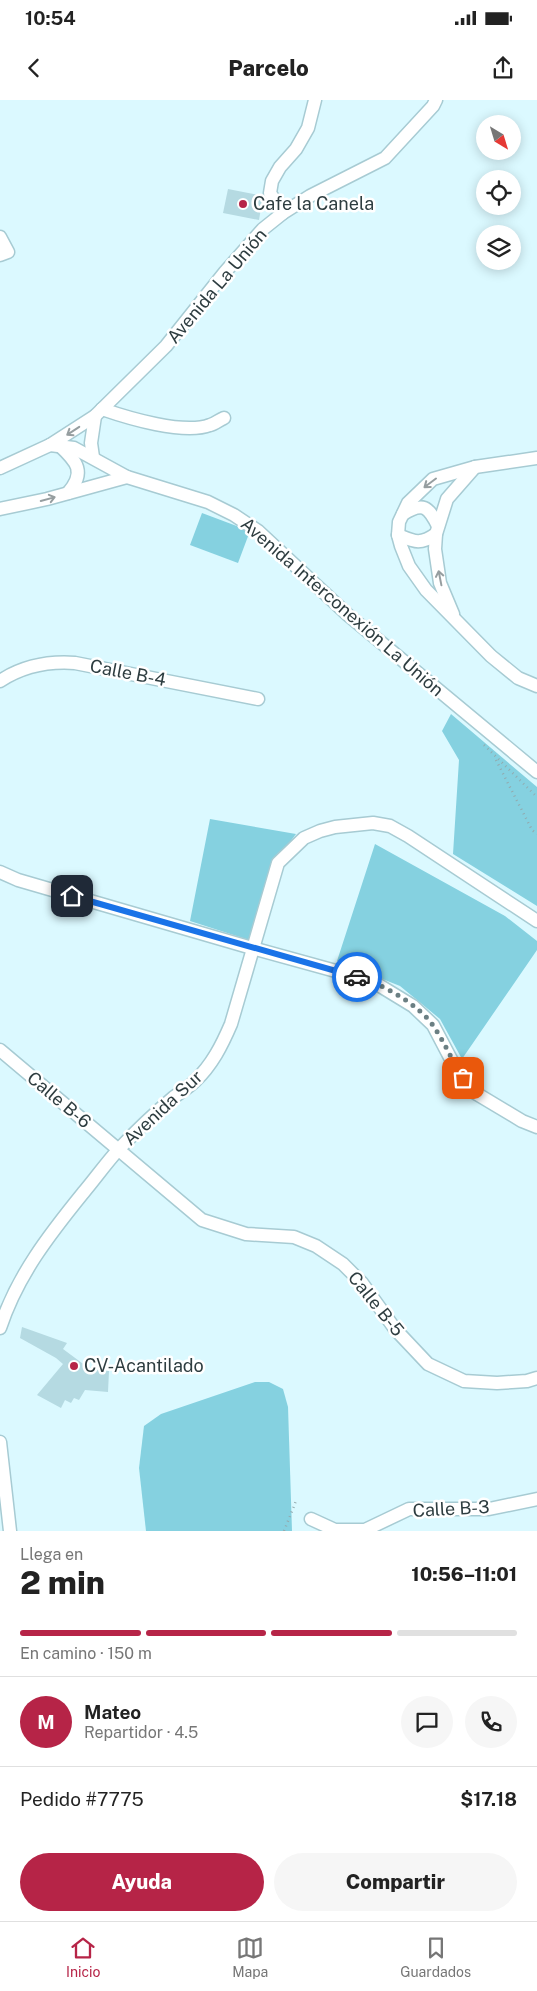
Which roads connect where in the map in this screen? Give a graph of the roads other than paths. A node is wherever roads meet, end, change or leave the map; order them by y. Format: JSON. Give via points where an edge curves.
{"nodes":[{"id":1,"x":315,"y":100,"type":"edge"},
{"id":2,"x":436,"y":100,"type":"edge"},
{"id":3,"x":283,"y":212,"type":"junction"},
{"id":4,"x":0,"y":237,"type":"edge"},
{"id":5,"x":0,"y":255,"type":"edge"},
{"id":6,"x":99,"y":413,"type":"junction"},
{"id":7,"x":224,"y":418,"type":"dead end"},
{"id":8,"x":55,"y":445,"type":"junction"},
{"id":9,"x":93,"y":457,"type":"junction"},
{"id":10,"x":537,"y":458,"type":"edge"},
{"id":11,"x":476,"y":467,"type":"junction"},
{"id":12,"x":0,"y":468,"type":"edge"},
{"id":13,"x":127,"y":476,"type":"junction"},
{"id":14,"x":68,"y":492,"type":"junction"},
{"id":15,"x":0,"y":509,"type":"edge"},
{"id":16,"x":402,"y":515,"type":"junction"},
{"id":17,"x":437,"y":530,"type":"junction"},
{"id":18,"x":398,"y":535,"type":"junction"},
{"id":19,"x":457,"y":624,"type":"junction"},
{"id":20,"x":0,"y":681,"type":"edge"},
{"id":21,"x":537,"y":686,"type":"edge"},
{"id":22,"x":258,"y":699,"type":"dead end"},
{"id":23,"x":537,"y":772,"type":"edge"},
{"id":24,"x":0,"y":872,"type":"edge"},
{"id":25,"x":537,"y":921,"type":"edge"},
{"id":26,"x":252,"y":948,"type":"junction"},
{"id":27,"x":0,"y":1050,"type":"edge"},
{"id":28,"x":537,"y":1127,"type":"edge"},
{"id":29,"x":118,"y":1150,"type":"junction"},
{"id":30,"x":0,"y":1328,"type":"edge"},
{"id":31,"x":537,"y":1378,"type":"edge"},
{"id":32,"x":0,"y":1442,"type":"edge"},
{"id":33,"x":537,"y":1498,"type":"edge"},
{"id":34,"x":311,"y":1519,"type":"dead end"},
{"id":35,"x":10,"y":1531,"type":"edge"}],
"edges":[{"from":1,"to":3,"type":"street","via":[[308,128],[272,181],[270,193]]},
{"from":2,"to":3,"type":"street","name":"Avenida La Unión","via":[[385,158]]},
{"from":3,"to":6,"type":"street","name":"Avenida La Unión","via":[[237,258],[166,346]]},
{"from":4,"to":5,"type":"street","via":[[8,252]]},
{"from":6,"to":7,"type":"street","via":[[195,428]]},
{"from":6,"to":8,"type":"street","name":"Avenida La Unión","one_way":true},
{"from":6,"to":9,"type":"street","via":[[91,443]]},
{"from":8,"to":9,"type":"street","via":[[74,448]]},
{"from":8,"to":12,"type":"street","name":"Avenida La Unión"},
{"from":8,"to":14,"type":"street","via":[[76,463],[76,484]]},
{"from":9,"to":13,"type":"street"},
{"from":10,"to":11,"type":"street"},
{"from":11,"to":16,"type":"street","one_way":true,"via":[[433,479],[408,503]]},
{"from":11,"to":17,"type":"street","via":[[447,499]]},
{"from":13,"to":14,"type":"street"},
{"from":13,"to":23,"type":"street","name":"Avenida Interconexión La Unión","via":[[208,502],[258,531],[348,615]]},
{"from":15,"to":14,"type":"street","one_way":true},
{"from":16,"to":17,"type":"street","via":[[416,506],[425,508]]},
{"from":16,"to":18,"type":"street"},
{"from":17,"to":18,"type":"street","via":[[424,542]]},
{"from":19,"to":17,"type":"street","one_way":true,"via":[[440,583],[435,549]]},
{"from":18,"to":19,"type":"street","via":[[409,566]]},
{"from":19,"to":21,"type":"street","via":[[518,678]]},
{"from":20,"to":22,"type":"street","name":"Calle B-4","via":[[15,671],[66,662]]},
{"from":24,"to":26,"type":"street"},
{"from":25,"to":26,"type":"street","name":"Avenida Sur","via":[[408,836],[390,826],[373,823],[320,830],[304,838],[278,863]]},
{"from":26,"to":28,"type":"street","via":[[372,981],[394,993],[433,1025],[472,1091]]},
{"from":26,"to":29,"type":"street","name":"Avenida Sur","via":[[231,1024],[212,1061],[195,1082],[174,1097]]},
{"from":27,"to":29,"type":"street","name":"Calle B-6"},
{"from":29,"to":30,"type":"street","name":"Avenida Sur","via":[[37,1252],[6,1309]]},
{"from":29,"to":31,"type":"street","name":"Calle B-5","via":[[202,1220],[246,1234],[294,1237],[316,1246],[344,1264],[428,1364],[464,1380],[497,1384]]},
{"from":32,"to":35,"type":"street"},
{"from":33,"to":34,"type":"street","name":"Calle B-3","via":[[489,1509],[409,1509],[364,1530],[335,1530]]}]}
